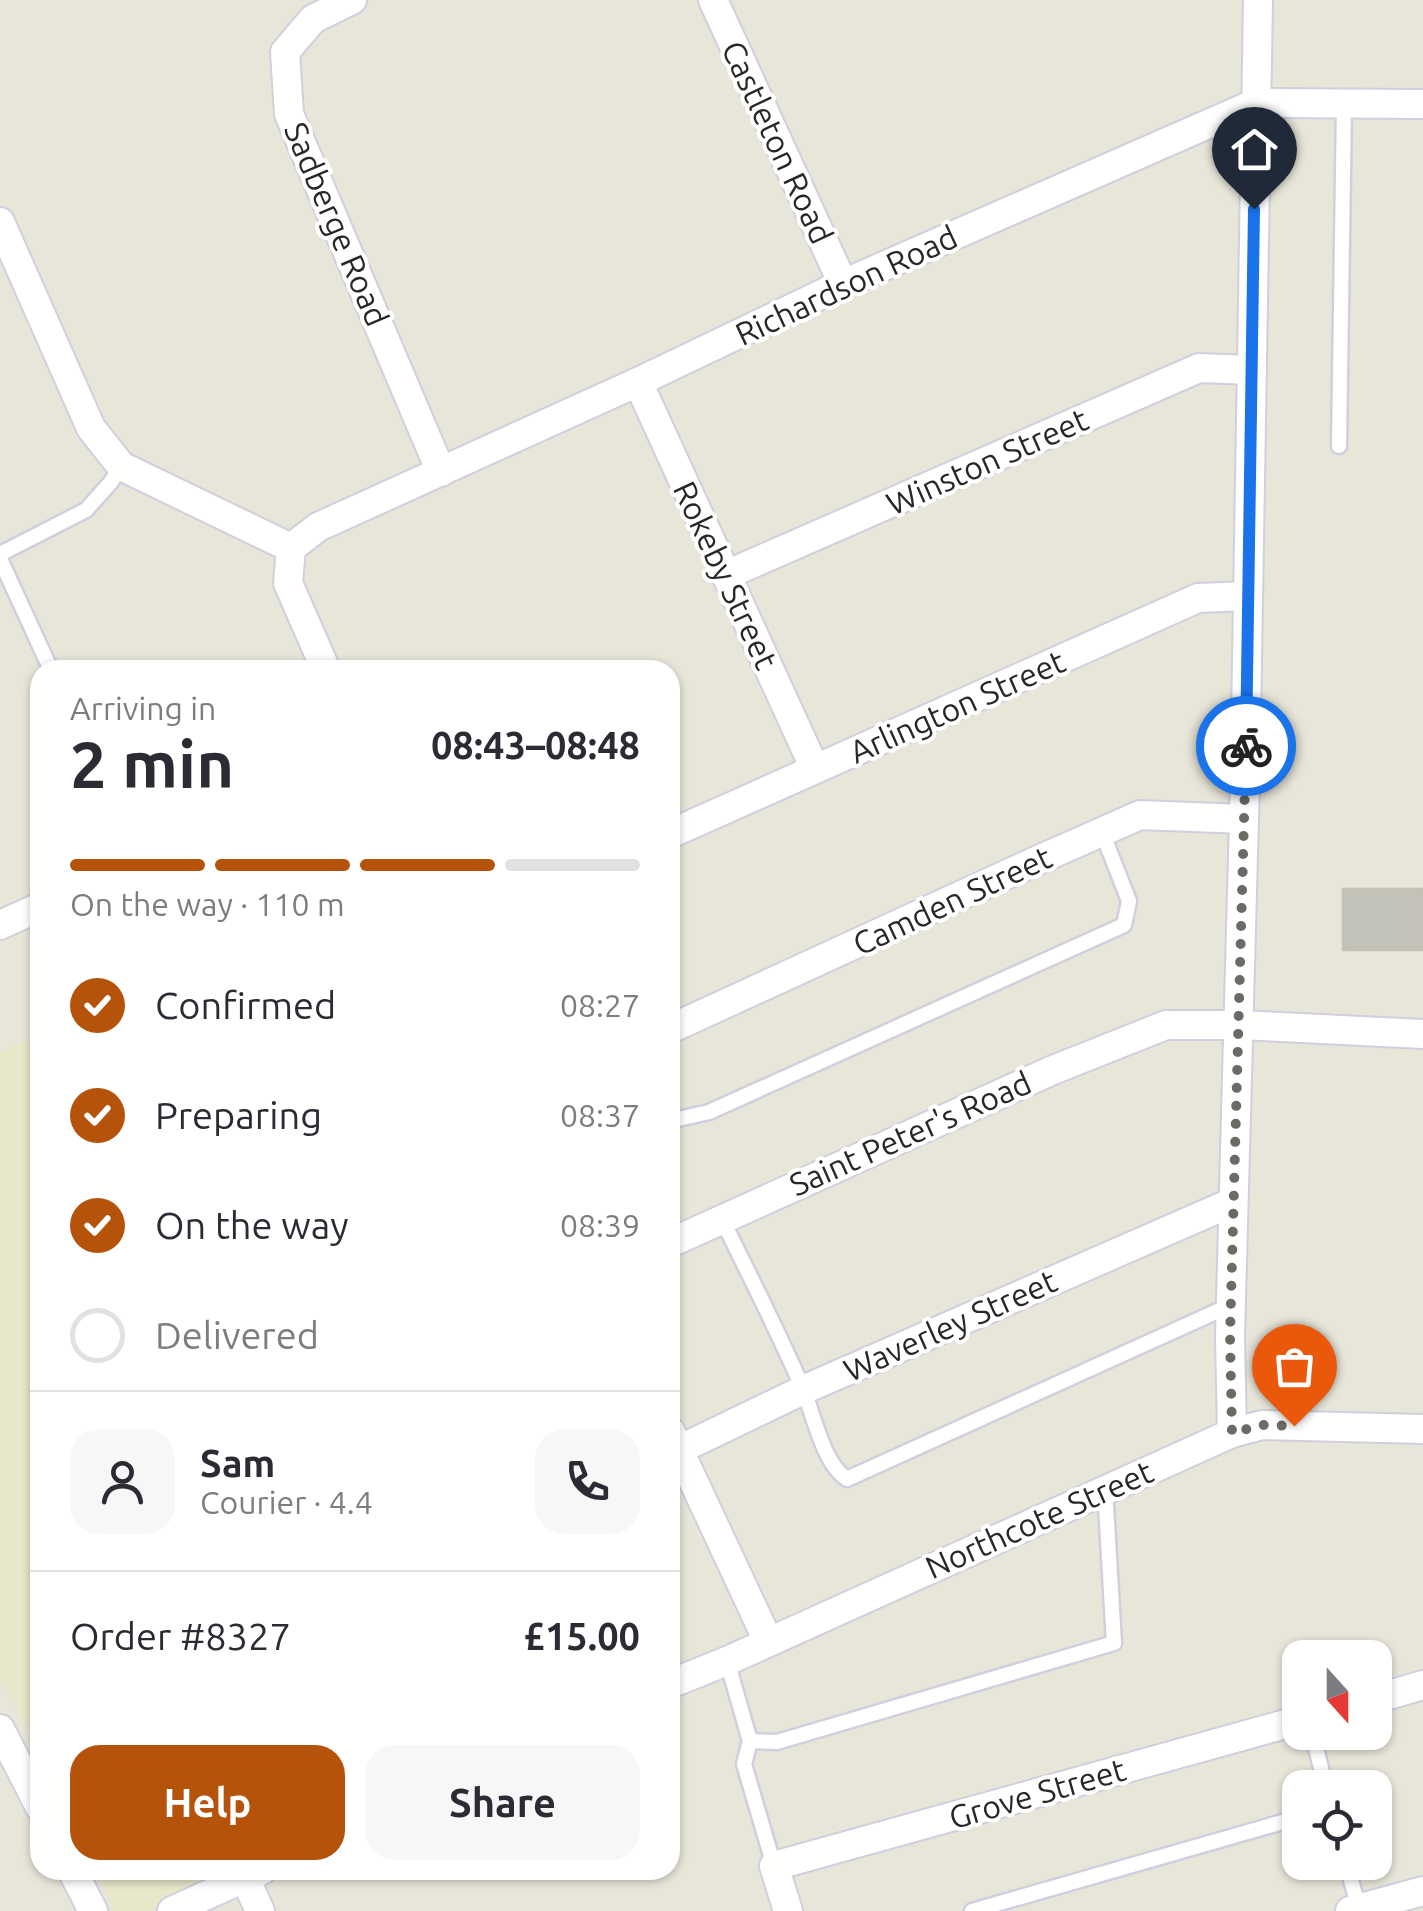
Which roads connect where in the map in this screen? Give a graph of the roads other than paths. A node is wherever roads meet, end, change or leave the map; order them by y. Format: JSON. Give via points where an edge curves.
{"nodes":[{"id":1,"x":352,"y":0,"type":"edge"},
{"id":2,"x":713,"y":0,"type":"edge"},
{"id":3,"x":1258,"y":0,"type":"edge"},
{"id":4,"x":1256,"y":103,"type":"junction"},
{"id":5,"x":1344,"y":104,"type":"junction"},
{"id":6,"x":1423,"y":104,"type":"edge"},
{"id":7,"x":0,"y":222,"type":"edge"},
{"id":8,"x":10,"y":270,"type":"edge"},
{"id":9,"x":843,"y":284,"type":"junction"},
{"id":10,"x":1252,"y":370,"type":"junction"},
{"id":11,"x":638,"y":382,"type":"junction"},
{"id":12,"x":1339,"y":446,"type":"dead end"},
{"id":13,"x":121,"y":466,"type":"junction"},
{"id":14,"x":441,"y":472,"type":"junction"},
{"id":15,"x":291,"y":548,"type":"junction"},
{"id":16,"x":0,"y":557,"type":"edge"},
{"id":17,"x":726,"y":575,"type":"junction"},
{"id":18,"x":1248,"y":596,"type":"junction"},
{"id":19,"x":47,"y":660,"type":"edge"},
{"id":20,"x":322,"y":660,"type":"edge"},
{"id":21,"x":814,"y":769,"type":"junction"},
{"id":22,"x":1244,"y":819,"type":"junction"},
{"id":23,"x":680,"y":829,"type":"edge"},
{"id":24,"x":1102,"y":832,"type":"junction"},
{"id":25,"x":30,"y":912,"type":"edge"},
{"id":26,"x":0,"y":925,"type":"edge"},
{"id":27,"x":680,"y":1025,"type":"edge"},
{"id":28,"x":1240,"y":1025,"type":"junction"},
{"id":29,"x":1423,"y":1034,"type":"edge"},
{"id":30,"x":680,"y":1119,"type":"edge"},
{"id":31,"x":1233,"y":1202,"type":"junction"},
{"id":32,"x":722,"y":1219,"type":"junction"},
{"id":33,"x":680,"y":1238,"type":"edge"},
{"id":34,"x":1231,"y":1305,"type":"junction"},
{"id":35,"x":803,"y":1390,"type":"junction"},
{"id":36,"x":1423,"y":1429,"type":"edge"},
{"id":37,"x":1232,"y":1433,"type":"junction"},
{"id":38,"x":680,"y":1442,"type":"edge"},
{"id":39,"x":680,"y":1460,"type":"edge"},
{"id":40,"x":1105,"y":1488,"type":"junction"},
{"id":41,"x":768,"y":1642,"type":"junction"},
{"id":42,"x":728,"y":1660,"type":"junction"},
{"id":43,"x":680,"y":1680,"type":"edge"},
{"id":44,"x":1423,"y":1685,"type":"edge"},
{"id":45,"x":1392,"y":1693,"type":"edge"},
{"id":46,"x":1282,"y":1725,"type":"edge"},
{"id":47,"x":0,"y":1729,"type":"edge"},
{"id":48,"x":750,"y":1741,"type":"junction"},
{"id":49,"x":30,"y":1788,"type":"edge"},
{"id":50,"x":1282,"y":1821,"type":"edge"},
{"id":51,"x":774,"y":1866,"type":"junction"},
{"id":52,"x":77,"y":1880,"type":"edge"},
{"id":53,"x":241,"y":1880,"type":"edge"},
{"id":54,"x":255,"y":1880,"type":"edge"},
{"id":55,"x":1349,"y":1880,"type":"edge"},
{"id":56,"x":1423,"y":1891,"type":"edge"},
{"id":57,"x":1355,"y":1910,"type":"edge"},
{"id":58,"x":94,"y":1911,"type":"edge"},
{"id":59,"x":172,"y":1911,"type":"edge"},
{"id":60,"x":260,"y":1911,"type":"edge"},
{"id":61,"x":788,"y":1911,"type":"edge"},
{"id":62,"x":972,"y":1911,"type":"edge"}],
"edges":[{"from":1,"to":14,"type":"street","name":"Sadberge Road","via":[[313,18],[285,52],[290,114]]},
{"from":2,"to":9,"type":"street","name":"Castleton Road"},
{"from":3,"to":4,"type":"street"},
{"from":4,"to":5,"type":"street","name":"Richardson Road"},
{"from":4,"to":9,"type":"street","name":"Richardson Road"},
{"from":4,"to":10,"type":"street"},
{"from":5,"to":6,"type":"street","name":"Richardson Road"},
{"from":5,"to":12,"type":"lane"},
{"from":7,"to":8,"type":"street"},
{"from":8,"to":13,"type":"street","via":[[91,428]]},
{"from":9,"to":11,"type":"street","name":"Richardson Road"},
{"from":10,"to":17,"type":"street","name":"Winston Street","via":[[1200,368]]},
{"from":10,"to":18,"type":"street"},
{"from":11,"to":14,"type":"street","name":"Richardson Road"},
{"from":11,"to":17,"type":"street","name":"Rokeby Street"},
{"from":13,"to":15,"type":"street"},
{"from":13,"to":16,"type":"lane","via":[[86,510]]},
{"from":14,"to":15,"type":"street","name":"Richardson Road","via":[[318,528]]},
{"from":15,"to":20,"type":"street","via":[[288,583]]},
{"from":16,"to":19,"type":"lane"},
{"from":17,"to":21,"type":"street","name":"Rokeby Street"},
{"from":18,"to":21,"type":"street","name":"Arlington Street","via":[[1198,598]]},
{"from":18,"to":22,"type":"street"},
{"from":21,"to":23,"type":"street","name":"Arlington Street"},
{"from":22,"to":24,"type":"street","name":"Camden Street","via":[[1140,815]]},
{"from":22,"to":28,"type":"street"},
{"from":24,"to":27,"type":"street","name":"Camden Street"},
{"from":24,"to":30,"type":"lane","via":[[1129,901],[1124,925],[709,1112]]},
{"from":25,"to":26,"type":"street"},
{"from":28,"to":29,"type":"street","name":"Saint Peter's Road"},
{"from":28,"to":31,"type":"street"},
{"from":28,"to":32,"type":"street","name":"Saint Peter's Road","via":[[1166,1026]]},
{"from":31,"to":34,"type":"street"},
{"from":31,"to":35,"type":"street","name":"Waverley Street"},
{"from":32,"to":33,"type":"street","name":"Saint Peter's Road"},
{"from":32,"to":35,"type":"lane"},
{"from":34,"to":35,"type":"lane","via":[[847,1479],[832,1462]]},
{"from":34,"to":37,"type":"street"},
{"from":35,"to":38,"type":"street","name":"Waverley Street"},
{"from":36,"to":37,"type":"street","name":"Northcote Street","via":[[1262,1425]]},
{"from":37,"to":40,"type":"street","name":"Northcote Street"},
{"from":39,"to":41,"type":"street"},
{"from":40,"to":41,"type":"street","name":"Northcote Street"},
{"from":40,"to":48,"type":"lane","via":[[1114,1643],[777,1742]]},
{"from":41,"to":42,"type":"street","name":"Northcote Street"},
{"from":42,"to":43,"type":"street","name":"Northcote Street"},
{"from":42,"to":48,"type":"lane"},
{"from":44,"to":45,"type":"street"},
{"from":46,"to":51,"type":"street","name":"Grove Street"},
{"from":47,"to":49,"type":"street"},
{"from":48,"to":51,"type":"lane","via":[[744,1764]]},
{"from":50,"to":62,"type":"lane"},
{"from":51,"to":61,"type":"street"},
{"from":52,"to":58,"type":"street"},
{"from":53,"to":59,"type":"street"},
{"from":54,"to":60,"type":"street"},
{"from":55,"to":57,"type":"lane"},
{"from":56,"to":57,"type":"street"}]}
